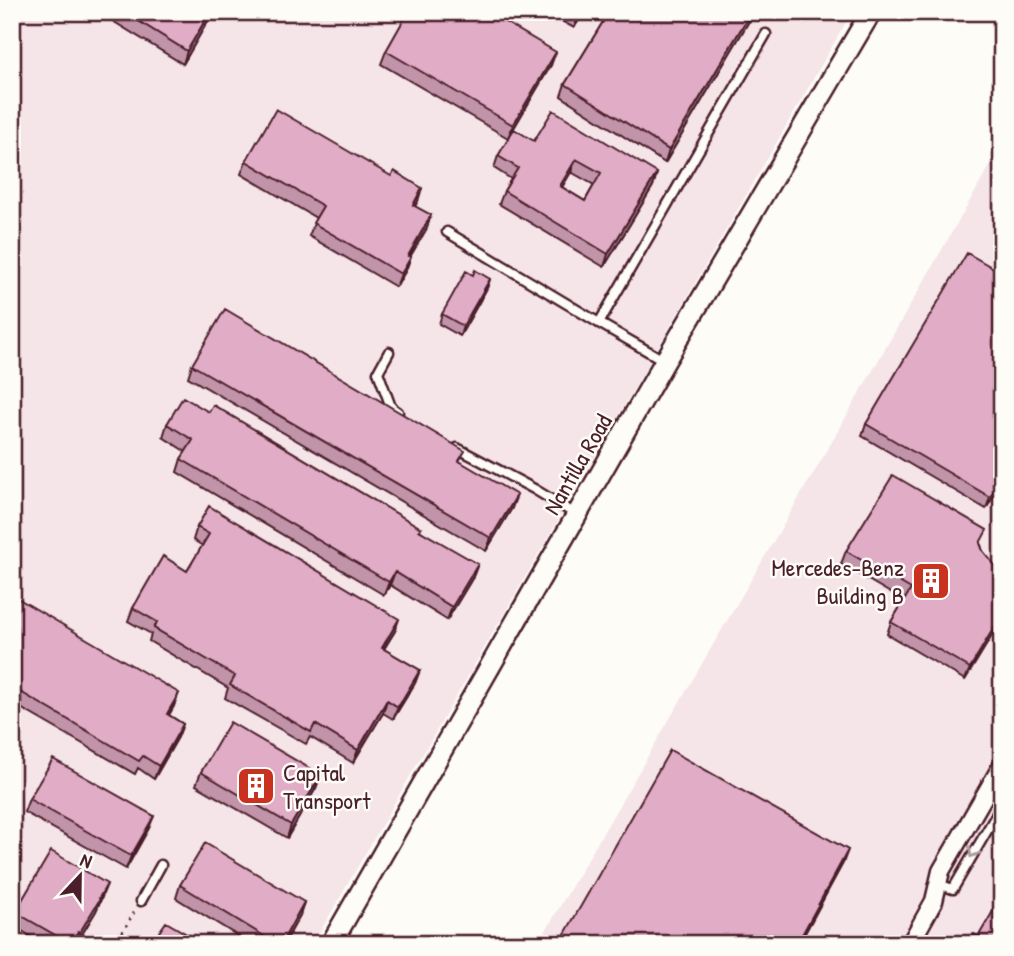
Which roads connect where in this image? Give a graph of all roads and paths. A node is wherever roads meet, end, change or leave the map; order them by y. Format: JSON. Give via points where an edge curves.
{"nodes":[{"id":1,"x":871,"y":12,"type":"edge"},
{"id":2,"x":766,"y":34,"type":"dead end"},
{"id":3,"x":447,"y":232,"type":"dead end"},
{"id":4,"x":598,"y":323,"type":"junction"},
{"id":5,"x":389,"y":352,"type":"dead end"},
{"id":6,"x":665,"y":361,"type":"junction"},
{"id":7,"x":411,"y":420,"type":"edge"},
{"id":8,"x":452,"y":445,"type":"edge"},
{"id":9,"x":577,"y":515,"type":"junction"},
{"id":10,"x":1002,"y":765,"type":"edge"},
{"id":11,"x":1002,"y":805,"type":"edge"},
{"id":12,"x":161,"y":865,"type":"dead end"},
{"id":13,"x":938,"y":884,"type":"junction"},
{"id":14,"x":141,"y":901,"type":"joint"},
{"id":15,"x":115,"y":944,"type":"edge"},
{"id":16,"x":331,"y":944,"type":"edge"},
{"id":17,"x":910,"y":944,"type":"edge"}],
"edges":[{"from":1,"to":6,"type":"street","name":"Nantilla Road"},
{"from":2,"to":4,"type":"lane"},
{"from":3,"to":4,"type":"lane"},
{"from":4,"to":6,"type":"lane"},
{"from":5,"to":7,"type":"lane","via":[[378,372],[391,407]]},
{"from":6,"to":9,"type":"street","name":"Nantilla Road"},
{"from":8,"to":9,"type":"lane"},
{"from":9,"to":16,"type":"street","name":"Nantilla Road"},
{"from":10,"to":13,"type":"street"},
{"from":11,"to":13,"type":"lane","one_way":true,"via":[[953,889]]},
{"from":12,"to":14,"type":"lane"},
{"from":13,"to":17,"type":"street","via":[[934,901]]},
{"from":14,"to":15,"type":"path"}]}
